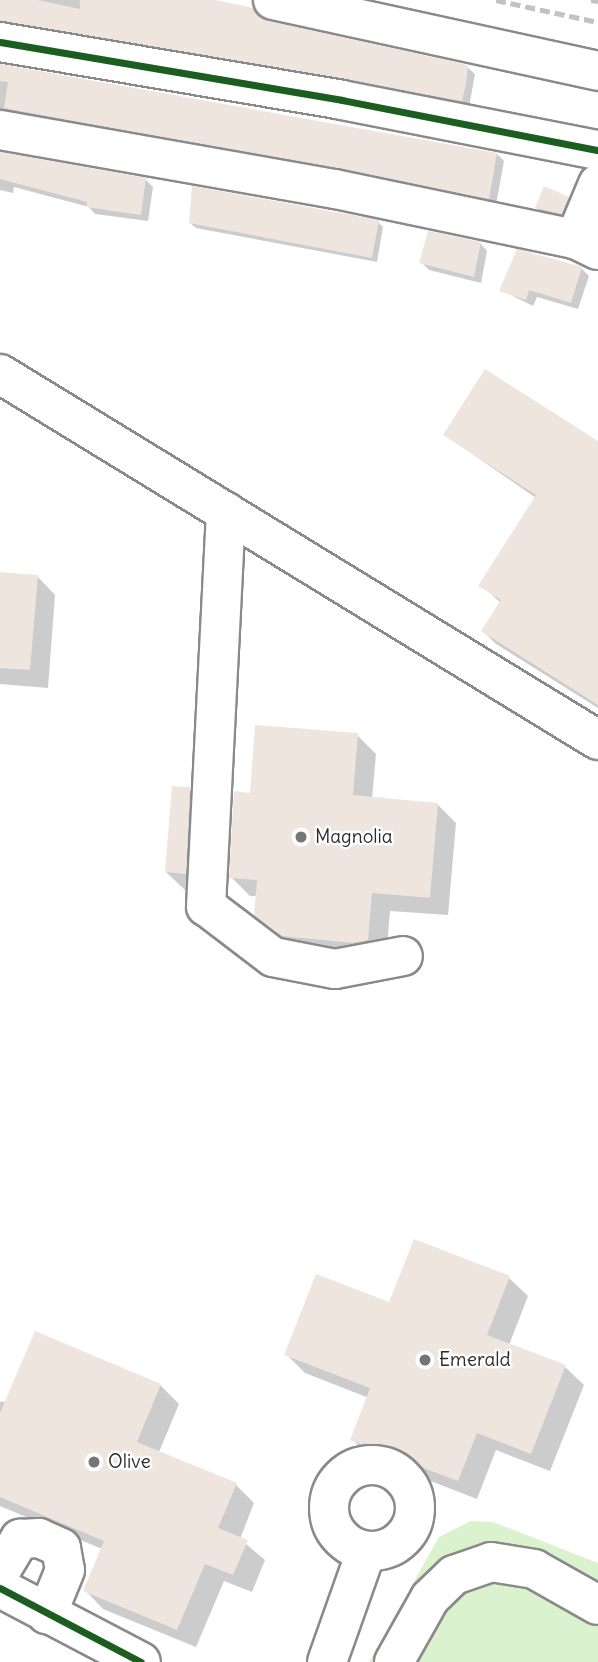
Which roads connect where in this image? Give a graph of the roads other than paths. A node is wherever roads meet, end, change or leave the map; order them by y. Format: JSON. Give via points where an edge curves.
{"nodes":[{"id":1,"x":273,"y":0,"type":"edge"},
{"id":2,"x":0,"y":42,"type":"edge"},
{"id":3,"x":598,"y":71,"type":"edge"},
{"id":4,"x":0,"y":130,"type":"edge"},
{"id":5,"x":598,"y":150,"type":"edge"},
{"id":6,"x":598,"y":184,"type":"edge"},
{"id":7,"x":587,"y":244,"type":"edge"},
{"id":8,"x":0,"y":373,"type":"edge"},
{"id":9,"x":226,"y":512,"type":"junction"},
{"id":10,"x":598,"y":740,"type":"edge"},
{"id":11,"x":403,"y":956,"type":"dead end"},
{"id":12,"x":366,"y":1552,"type":"dead end"},
{"id":13,"x":0,"y":1572,"type":"edge"},
{"id":14,"x":0,"y":1588,"type":"edge"},
{"id":15,"x":598,"y":1605,"type":"edge"},
{"id":16,"x":47,"y":1614,"type":"junction"},
{"id":17,"x":141,"y":1662,"type":"edge"},
{"id":18,"x":327,"y":1662,"type":"edge"},
{"id":19,"x":394,"y":1662,"type":"edge"}],
"edges":[{"from":1,"to":3,"type":"street"},
{"from":2,"to":5,"type":"street","via":[[342,100]]},
{"from":4,"to":7,"type":"street","via":[[335,189]]},
{"from":6,"to":7,"type":"street"},
{"from":8,"to":9,"type":"street"},
{"from":9,"to":10,"type":"street"},
{"from":9,"to":11,"type":"street","via":[[206,906],[273,957],[335,969]]},
{"from":12,"to":18,"type":"street"},
{"from":13,"to":16,"type":"street","via":[[20,1539],[39,1538],[61,1548],[65,1570]]},
{"from":14,"to":16,"type":"street"},
{"from":15,"to":19,"type":"street","via":[[534,1569],[491,1562],[454,1575],[429,1598]]},
{"from":16,"to":17,"type":"street"}]}
